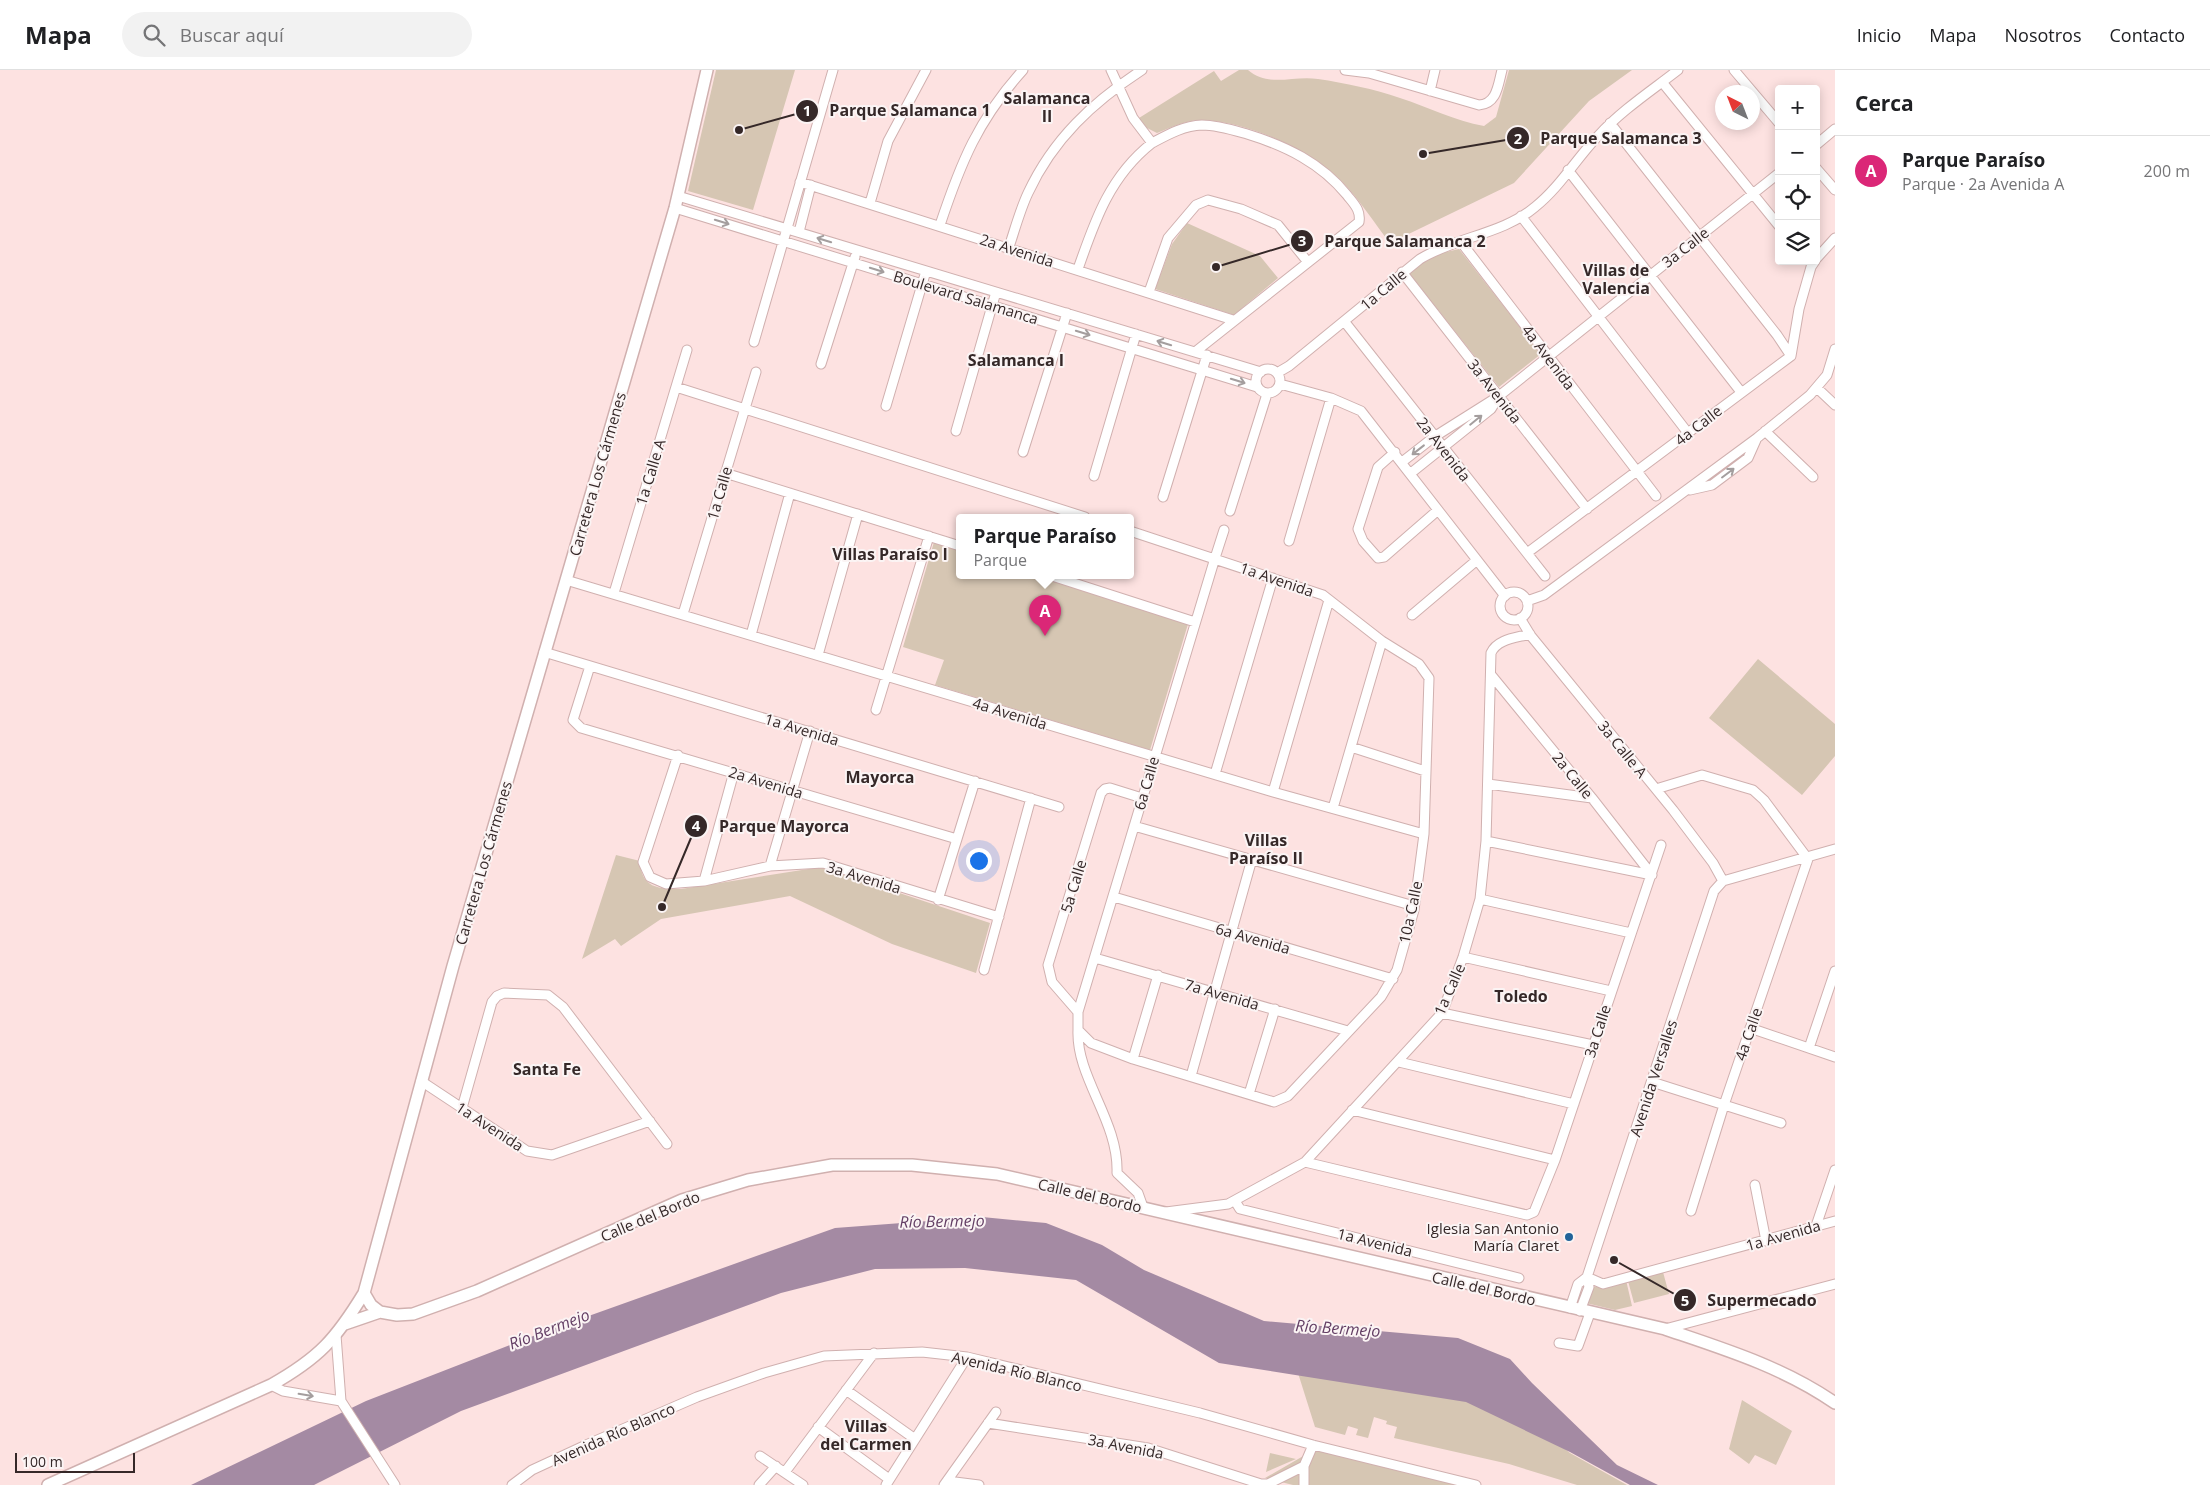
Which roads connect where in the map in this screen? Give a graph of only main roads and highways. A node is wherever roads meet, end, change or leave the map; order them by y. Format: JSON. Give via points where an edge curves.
{"nodes":[{"id":1,"x":708,"y":70,"type":"edge"},
{"id":2,"x":364,"y":1293,"type":"junction"},
{"id":3,"x":380,"y":1312,"type":"junction"},
{"id":4,"x":346,"y":1324,"type":"junction"},
{"id":5,"x":1835,"y":1403,"type":"edge"},
{"id":6,"x":48,"y":1485,"type":"edge"}],
"edges":[{"from":1,"to":2,"type":"main road","name":"Carretera Los Cármenes","via":[[675,208],[420,1081]]},
{"from":2,"to":3,"type":"main road"},
{"from":2,"to":4,"type":"main road","name":"Carretera Los Cármenes"},
{"from":3,"to":4,"type":"main road","name":"Calle del Bordo"},
{"from":3,"to":5,"type":"main road","name":"Calle del Bordo","via":[[413,1314],[477,1291],[682,1200],[748,1180],[832,1164],[912,1165],[997,1174],[1665,1329],[1750,1358]]},
{"from":4,"to":6,"type":"main road","name":"Carretera Los Cármenes","via":[[318,1355],[299,1370]]}]}
